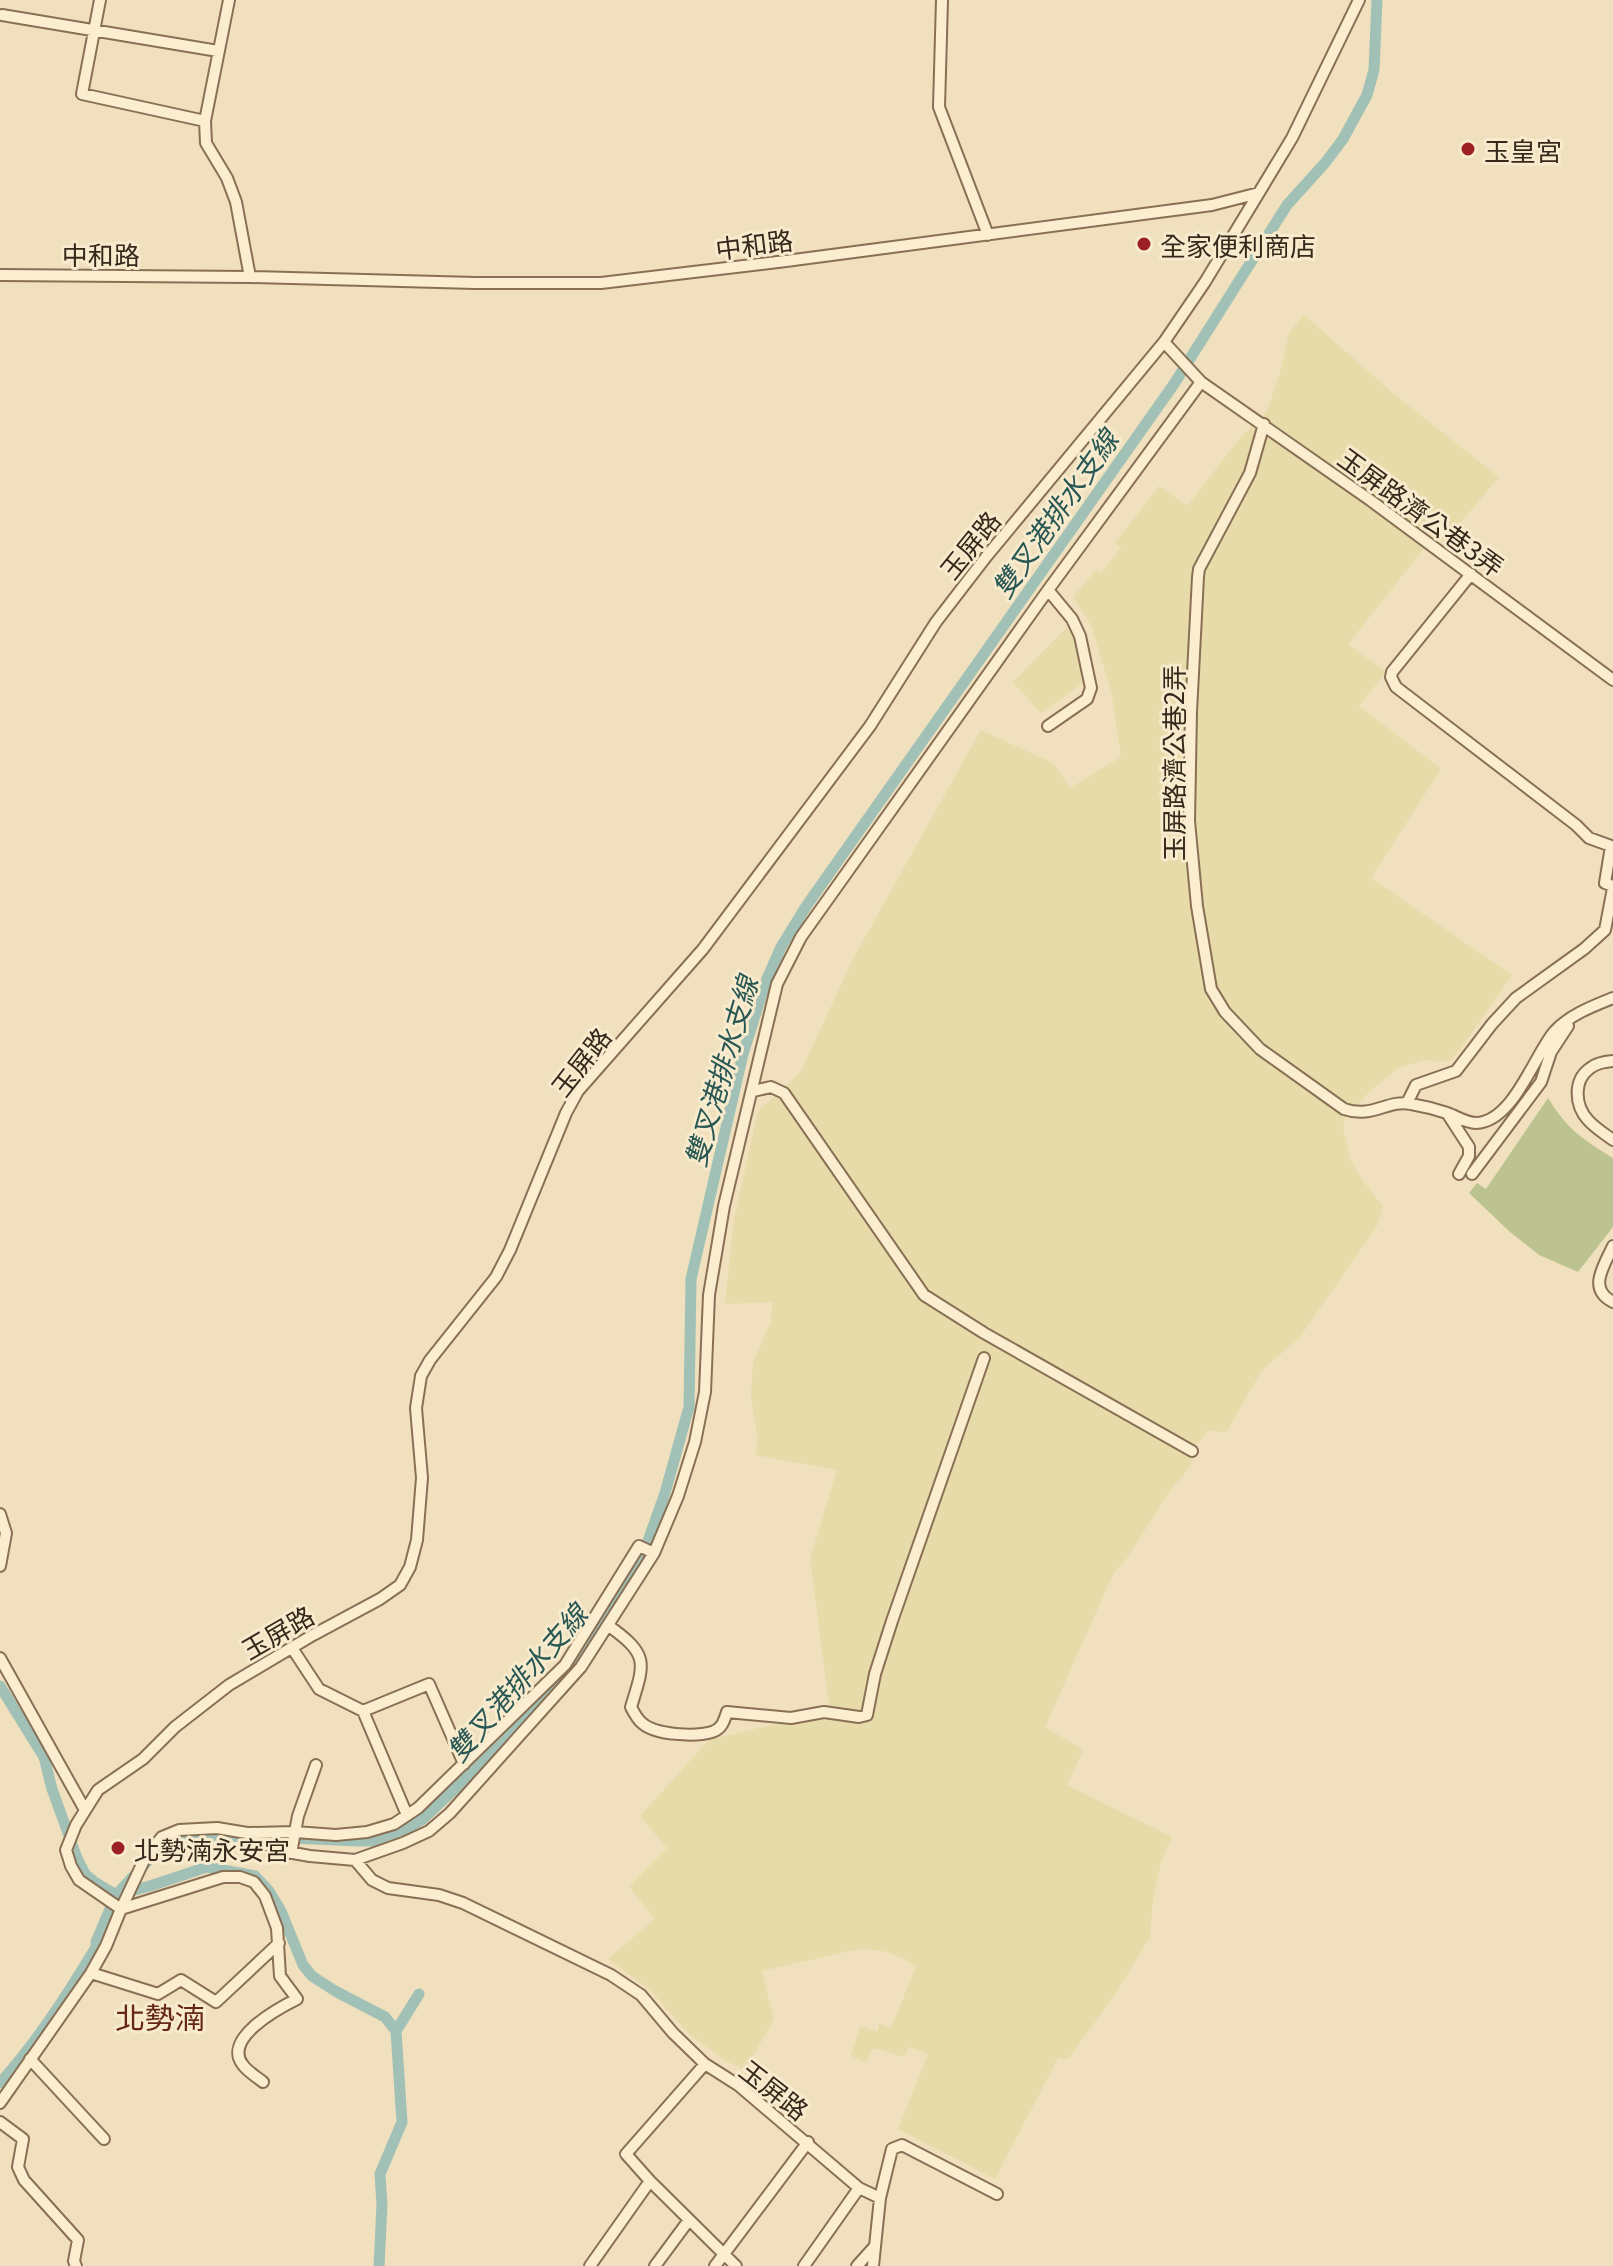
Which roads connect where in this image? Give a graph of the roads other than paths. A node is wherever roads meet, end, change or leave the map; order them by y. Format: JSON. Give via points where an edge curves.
{"nodes":[{"id":1,"x":100,"y":0,"type":"edge"},
{"id":2,"x":229,"y":0,"type":"edge"},
{"id":3,"x":942,"y":0,"type":"edge"},
{"id":4,"x":1359,"y":0,"type":"edge"},
{"id":5,"x":2,"y":15,"type":"edge"},
{"id":6,"x":94,"y":30,"type":"junction"},
{"id":7,"x":218,"y":51,"type":"junction"},
{"id":8,"x":205,"y":121,"type":"junction"},
{"id":9,"x":1259,"y":193,"type":"junction"},
{"id":10,"x":988,"y":235,"type":"junction"},
{"id":11,"x":0,"y":275,"type":"edge"},
{"id":12,"x":250,"y":277,"type":"junction"},
{"id":13,"x":1164,"y":342,"type":"junction"},
{"id":14,"x":1201,"y":382,"type":"junction"},
{"id":15,"x":1264,"y":424,"type":"junction"},
{"id":16,"x":1471,"y":574,"type":"junction"},
{"id":17,"x":1048,"y":590,"type":"junction"},
{"id":18,"x":1613,"y":680,"type":"edge"},
{"id":19,"x":1048,"y":726,"type":"dead end"},
{"id":20,"x":1613,"y":887,"type":"edge"},
{"id":21,"x":1613,"y":998,"type":"edge"},
{"id":22,"x":1584,"y":1010,"type":"junction"},
{"id":23,"x":1613,"y":1061,"type":"edge"},
{"id":24,"x":753,"y":1091,"type":"junction"},
{"id":25,"x":1407,"y":1103,"type":"junction"},
{"id":26,"x":1447,"y":1113,"type":"junction"},
{"id":27,"x":1613,"y":1140,"type":"edge"},
{"id":28,"x":1459,"y":1174,"type":"dead end"},
{"id":29,"x":1472,"y":1174,"type":"dead end"},
{"id":30,"x":1613,"y":1246,"type":"edge"},
{"id":31,"x":1613,"y":1302,"type":"edge"},
{"id":32,"x":984,"y":1358,"type":"dead end"},
{"id":33,"x":1192,"y":1451,"type":"dead end"},
{"id":34,"x":0,"y":1514,"type":"edge"},
{"id":35,"x":654,"y":1553,"type":"junction"},
{"id":36,"x":0,"y":1566,"type":"edge"},
{"id":37,"x":609,"y":1626,"type":"junction"},
{"id":38,"x":292,"y":1648,"type":"junction"},
{"id":39,"x":0,"y":1658,"type":"edge"},
{"id":40,"x":363,"y":1711,"type":"junction"},
{"id":41,"x":464,"y":1764,"type":"junction"},
{"id":42,"x":316,"y":1765,"type":"dead end"},
{"id":43,"x":85,"y":1810,"type":"junction"},
{"id":44,"x":407,"y":1815,"type":"junction"},
{"id":45,"x":295,"y":1832,"type":"junction"},
{"id":46,"x":247,"y":1833,"type":"junction"},
{"id":47,"x":291,"y":1853,"type":"junction"},
{"id":48,"x":355,"y":1860,"type":"junction"},
{"id":49,"x":124,"y":1903,"type":"junction"},
{"id":50,"x":279,"y":1943,"type":"junction"},
{"id":51,"x":91,"y":1973,"type":"junction"},
{"id":52,"x":30,"y":2059,"type":"junction"},
{"id":53,"x":705,"y":2064,"type":"junction"},
{"id":54,"x":263,"y":2082,"type":"dead end"},
{"id":55,"x":0,"y":2103,"type":"edge"},
{"id":56,"x":0,"y":2122,"type":"edge"},
{"id":57,"x":104,"y":2139,"type":"dead end"},
{"id":58,"x":808,"y":2142,"type":"junction"},
{"id":59,"x":650,"y":2181,"type":"junction"},
{"id":60,"x":859,"y":2188,"type":"junction"},
{"id":61,"x":997,"y":2194,"type":"dead end"},
{"id":62,"x":880,"y":2198,"type":"junction"},
{"id":63,"x":689,"y":2220,"type":"junction"},
{"id":64,"x":876,"y":2244,"type":"junction"},
{"id":65,"x":724,"y":2255,"type":"junction"},
{"id":66,"x":76,"y":2266,"type":"edge"},
{"id":67,"x":590,"y":2266,"type":"edge"},
{"id":68,"x":655,"y":2266,"type":"edge"},
{"id":69,"x":715,"y":2266,"type":"edge"},
{"id":70,"x":736,"y":2266,"type":"edge"},
{"id":71,"x":804,"y":2266,"type":"edge"},
{"id":72,"x":857,"y":2266,"type":"edge"},
{"id":73,"x":873,"y":2266,"type":"edge"}],
"edges":[{"from":1,"to":6,"type":"street"},
{"from":2,"to":7,"type":"street"},
{"from":3,"to":10,"type":"street","via":[[939,107]]},
{"from":4,"to":9,"type":"street","name":"玉屏路"},
{"from":5,"to":6,"type":"street"},
{"from":6,"to":7,"type":"street"},
{"from":6,"to":8,"type":"street","via":[[82,94]]},
{"from":7,"to":8,"type":"street"},
{"from":8,"to":12,"type":"street","via":[[206,143],[236,202]]},
{"from":9,"to":10,"type":"street","name":"中和路","via":[[1212,205]]},
{"from":9,"to":13,"type":"street","name":"玉屏路"},
{"from":10,"to":12,"type":"street","name":"中和路","via":[[601,283]]},
{"from":11,"to":12,"type":"street","name":"中和路"},
{"from":13,"to":14,"type":"street"},
{"from":13,"to":38,"type":"street","name":"玉屏路","via":[[936,622],[870,726],[703,949],[578,1091],[496,1277],[421,1376],[416,1408],[422,1478],[410,1567],[400,1585],[380,1599]]},
{"from":14,"to":15,"type":"street","name":"玉屏路濟公巷3弄"},
{"from":14,"to":17,"type":"street"},
{"from":15,"to":16,"type":"street","name":"玉屏路濟公巷3弄"},
{"from":15,"to":25,"type":"street","name":"玉屏路濟公巷2弄","via":[[1250,473],[1198,577],[1189,829],[1208,977],[1225,1012],[1260,1049],[1344,1109],[1366,1113]]},
{"from":16,"to":18,"type":"street","name":"玉屏路濟公巷3弄"},
{"from":16,"to":20,"type":"street","via":[[1392,672],[1392,681],[1589,838],[1611,846],[1605,883]]},
{"from":17,"to":19,"type":"street","via":[[1080,636],[1091,688],[1087,699]]},
{"from":17,"to":24,"type":"street","via":[[801,937],[777,984]]},
{"from":20,"to":25,"type":"street","via":[[1605,930],[1516,998],[1456,1071],[1416,1085]]},
{"from":21,"to":22,"type":"street","name":"玉屏路濟公巷2弄"},
{"from":22,"to":26,"type":"street","name":"玉屏路濟公巷2弄","via":[[1555,1031],[1497,1115],[1472,1123]]},
{"from":22,"to":29,"type":"street","via":[[1563,1031],[1541,1082]]},
{"from":23,"to":27,"type":"street","via":[[1589,1068],[1577,1091],[1587,1119]]},
{"from":24,"to":33,"type":"street","via":[[771,1087],[784,1093],[924,1295]]},
{"from":24,"to":35,"type":"street","via":[[716,1250],[705,1392],[695,1442]]},
{"from":25,"to":26,"type":"street","name":"玉屏路濟公巷2弄"},
{"from":26,"to":28,"type":"street","via":[[1469,1147]]},
{"from":30,"to":31,"type":"street","via":[[1599,1279],[1603,1295]]},
{"from":32,"to":37,"type":"street","via":[[892,1621],[867,1715],[824,1712],[791,1718],[727,1712],[712,1732],[653,1730],[639,1722],[631,1707],[642,1660],[634,1645]]},
{"from":34,"to":36,"type":"street","via":[[6,1533]]},
{"from":35,"to":37,"type":"street"},
{"from":35,"to":41,"type":"street","via":[[639,1546],[565,1665]]},
{"from":37,"to":48,"type":"street","via":[[581,1667],[450,1813],[429,1831]]},
{"from":38,"to":40,"type":"street","via":[[319,1689]]},
{"from":38,"to":43,"type":"street","name":"玉屏路","via":[[229,1685],[175,1727],[143,1759],[98,1790]]},
{"from":39,"to":43,"type":"street"},
{"from":40,"to":41,"type":"street","via":[[429,1684]]},
{"from":40,"to":44,"type":"street"},
{"from":41,"to":44,"type":"street"},
{"from":42,"to":45,"type":"street"},
{"from":43,"to":49,"type":"street","name":"玉屏路","via":[[66,1850],[71,1866],[79,1880],[108,1900]]},
{"from":44,"to":45,"type":"street","via":[[367,1832]]},
{"from":45,"to":46,"type":"street"},
{"from":45,"to":47,"type":"street"},
{"from":46,"to":47,"type":"street"},
{"from":46,"to":49,"type":"street","via":[[217,1828],[179,1830],[162,1837],[145,1858]]},
{"from":47,"to":48,"type":"street"},
{"from":48,"to":53,"type":"street","name":"玉屏路","via":[[372,1880],[388,1888],[463,1903],[611,1975],[641,1995]]},
{"from":49,"to":50,"type":"street","via":[[240,1877],[254,1882],[265,1896]]},
{"from":49,"to":51,"type":"street"},
{"from":50,"to":51,"type":"street","via":[[216,2002],[181,1980],[158,1994]]},
{"from":50,"to":54,"type":"street","via":[[280,1976],[297,1999],[261,2021],[237,2051],[242,2065]]},
{"from":51,"to":52,"type":"street"},
{"from":52,"to":55,"type":"street"},
{"from":52,"to":57,"type":"street"},
{"from":53,"to":58,"type":"street","name":"玉屏路"},
{"from":53,"to":59,"type":"street","via":[[626,2154]]},
{"from":56,"to":66,"type":"street","via":[[23,2139],[18,2167],[24,2180],[78,2240]]},
{"from":58,"to":60,"type":"street","name":"玉屏路"},
{"from":58,"to":65,"type":"street"},
{"from":59,"to":63,"type":"street"},
{"from":59,"to":67,"type":"street"},
{"from":60,"to":62,"type":"street","name":"玉屏路"},
{"from":60,"to":71,"type":"street"},
{"from":61,"to":62,"type":"street","via":[[902,2145],[892,2149]]},
{"from":62,"to":64,"type":"street"},
{"from":63,"to":65,"type":"street"},
{"from":63,"to":68,"type":"street"},
{"from":64,"to":72,"type":"street"},
{"from":64,"to":73,"type":"street"},
{"from":65,"to":69,"type":"street"},
{"from":65,"to":70,"type":"street"}]}
